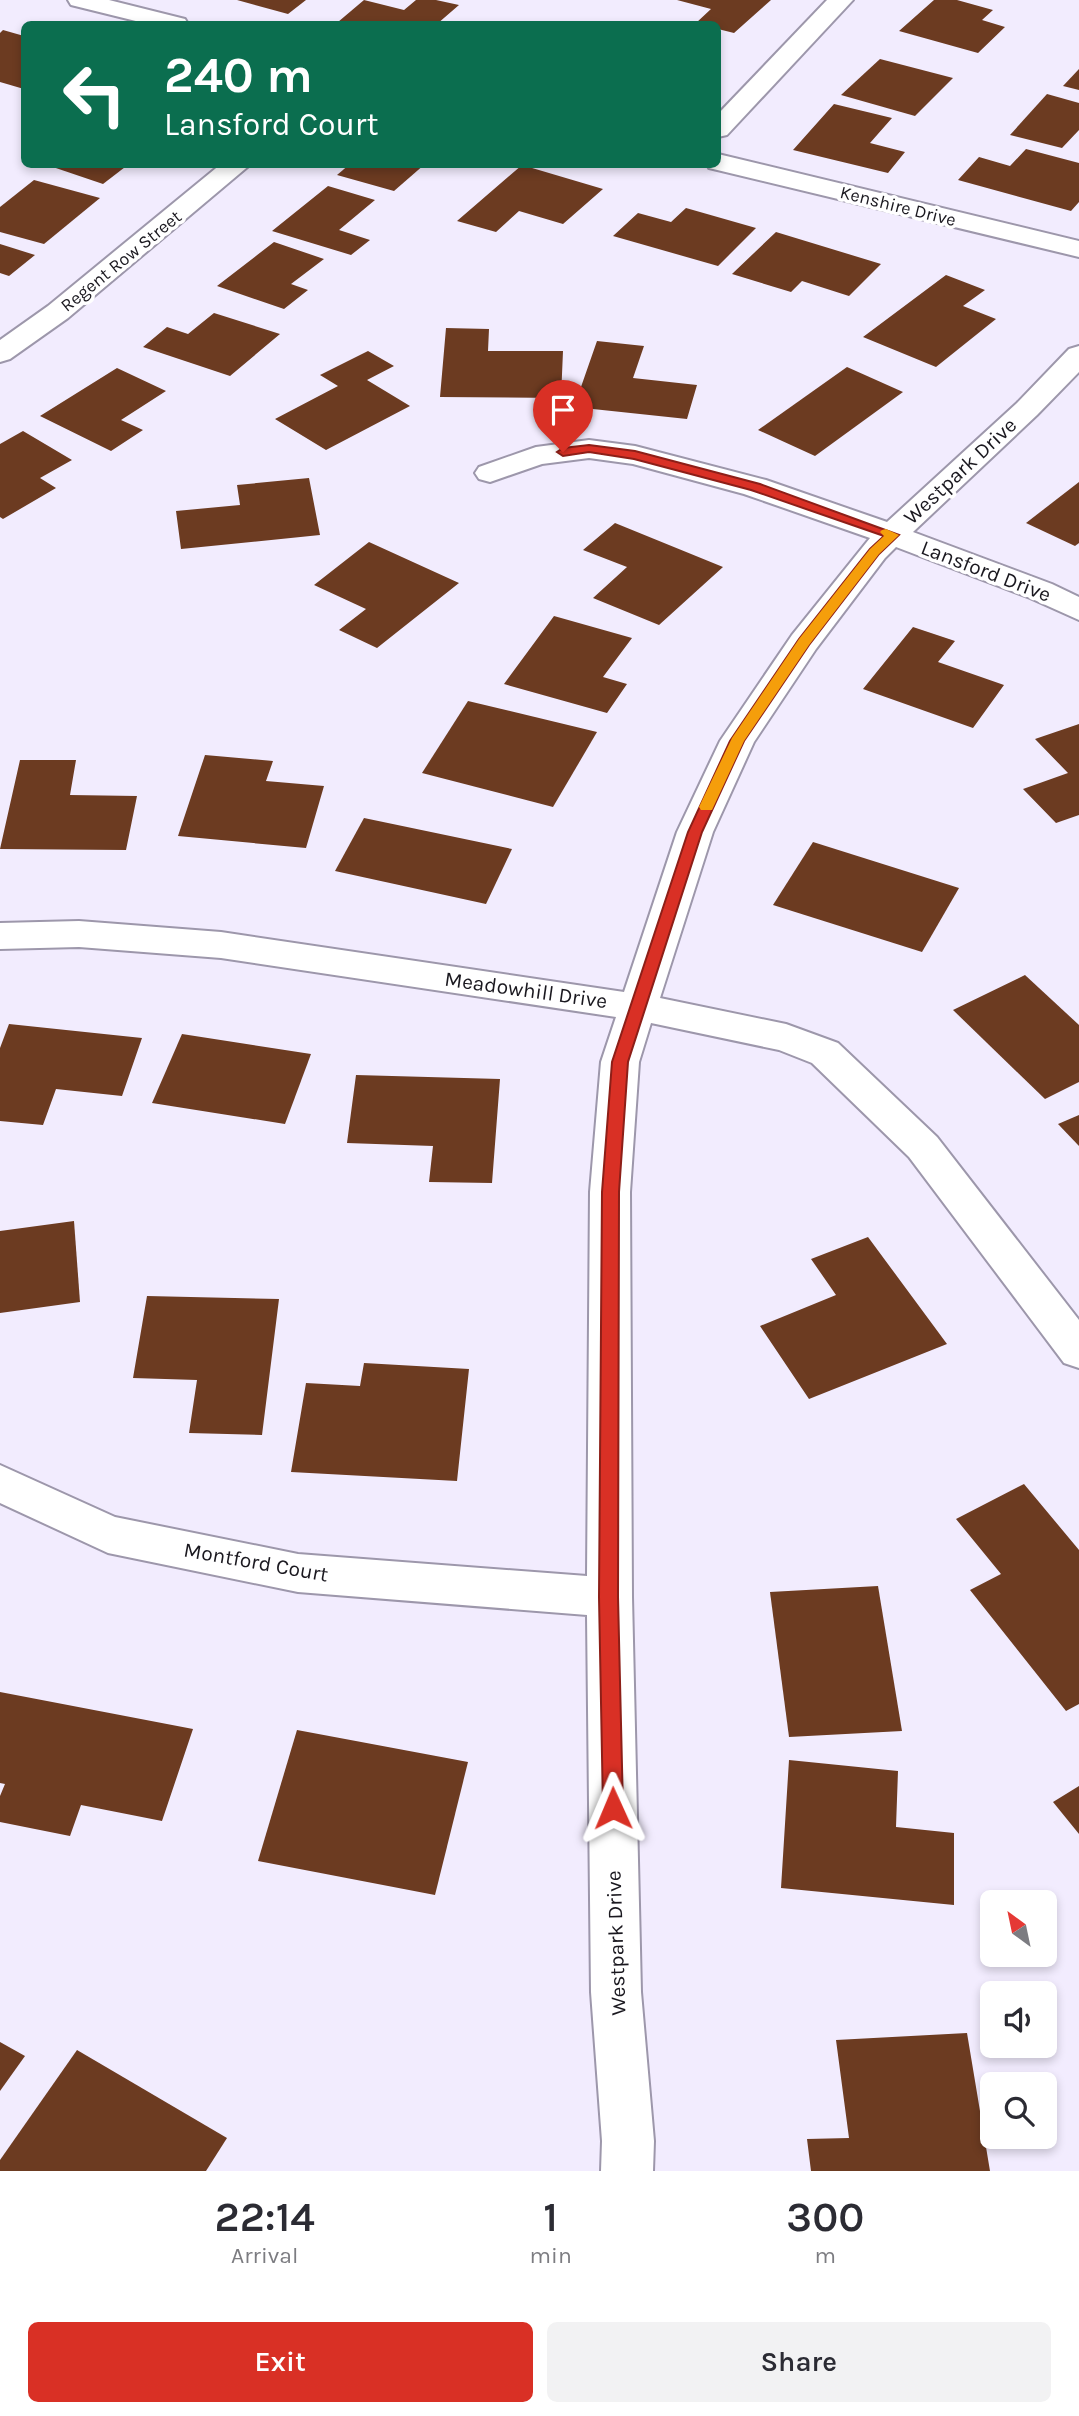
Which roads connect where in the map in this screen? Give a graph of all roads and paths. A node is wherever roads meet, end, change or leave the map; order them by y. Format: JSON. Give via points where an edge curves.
{"nodes":[{"id":1,"x":79,"y":0,"type":"edge"},
{"id":2,"x":841,"y":0,"type":"edge"},
{"id":3,"x":164,"y":21,"type":"edge"},
{"id":4,"x":721,"y":126,"type":"edge"},
{"id":5,"x":721,"y":163,"type":"edge"},
{"id":6,"x":234,"y":168,"type":"edge"},
{"id":7,"x":1079,"y":249,"type":"edge"},
{"id":8,"x":0,"y":353,"type":"edge"},
{"id":9,"x":1079,"y":355,"type":"edge"},
{"id":10,"x":490,"y":473,"type":"dead end"},
{"id":11,"x":892,"y":535,"type":"junction"},
{"id":12,"x":1079,"y":610,"type":"edge"},
{"id":13,"x":0,"y":936,"type":"edge"},
{"id":14,"x":638,"y":1007,"type":"junction"},
{"id":15,"x":1079,"y":1350,"type":"edge"},
{"id":16,"x":0,"y":1483,"type":"edge"},
{"id":17,"x":609,"y":1597,"type":"junction"},
{"id":18,"x":627,"y":2171,"type":"edge"}],
"edges":[{"from":1,"to":3,"type":"street"},
{"from":2,"to":4,"type":"street"},
{"from":5,"to":7,"type":"street","name":"Kenshire Drive"},
{"from":6,"to":8,"type":"street","name":"Regent Row Street","via":[[58,312]]},
{"from":9,"to":11,"type":"street","name":"Westpark Drive"},
{"from":10,"to":11,"type":"street","name":"Lansford Drive","via":[[536,456],[589,449],[624,453],[755,487]]},
{"from":11,"to":12,"type":"street","name":"Lansford Drive"},
{"from":11,"to":14,"type":"street","name":"Westpark Drive","via":[[874,551],[804,642],[737,741],[695,832]]},
{"from":13,"to":14,"type":"street","name":"Meadowhill Drive","via":[[79,934],[221,945]]},
{"from":14,"to":15,"type":"street","name":"Meadowhill Drive","via":[[786,1038],[825,1053],[923,1147]]},
{"from":14,"to":17,"type":"street","name":"Westpark Drive","via":[[620,1062],[610,1192]]},
{"from":16,"to":17,"type":"street","name":"Montford Court","via":[[108,1534],[298,1573]]},
{"from":17,"to":18,"type":"street","name":"Westpark Drive","via":[[616,1992]]}]}
